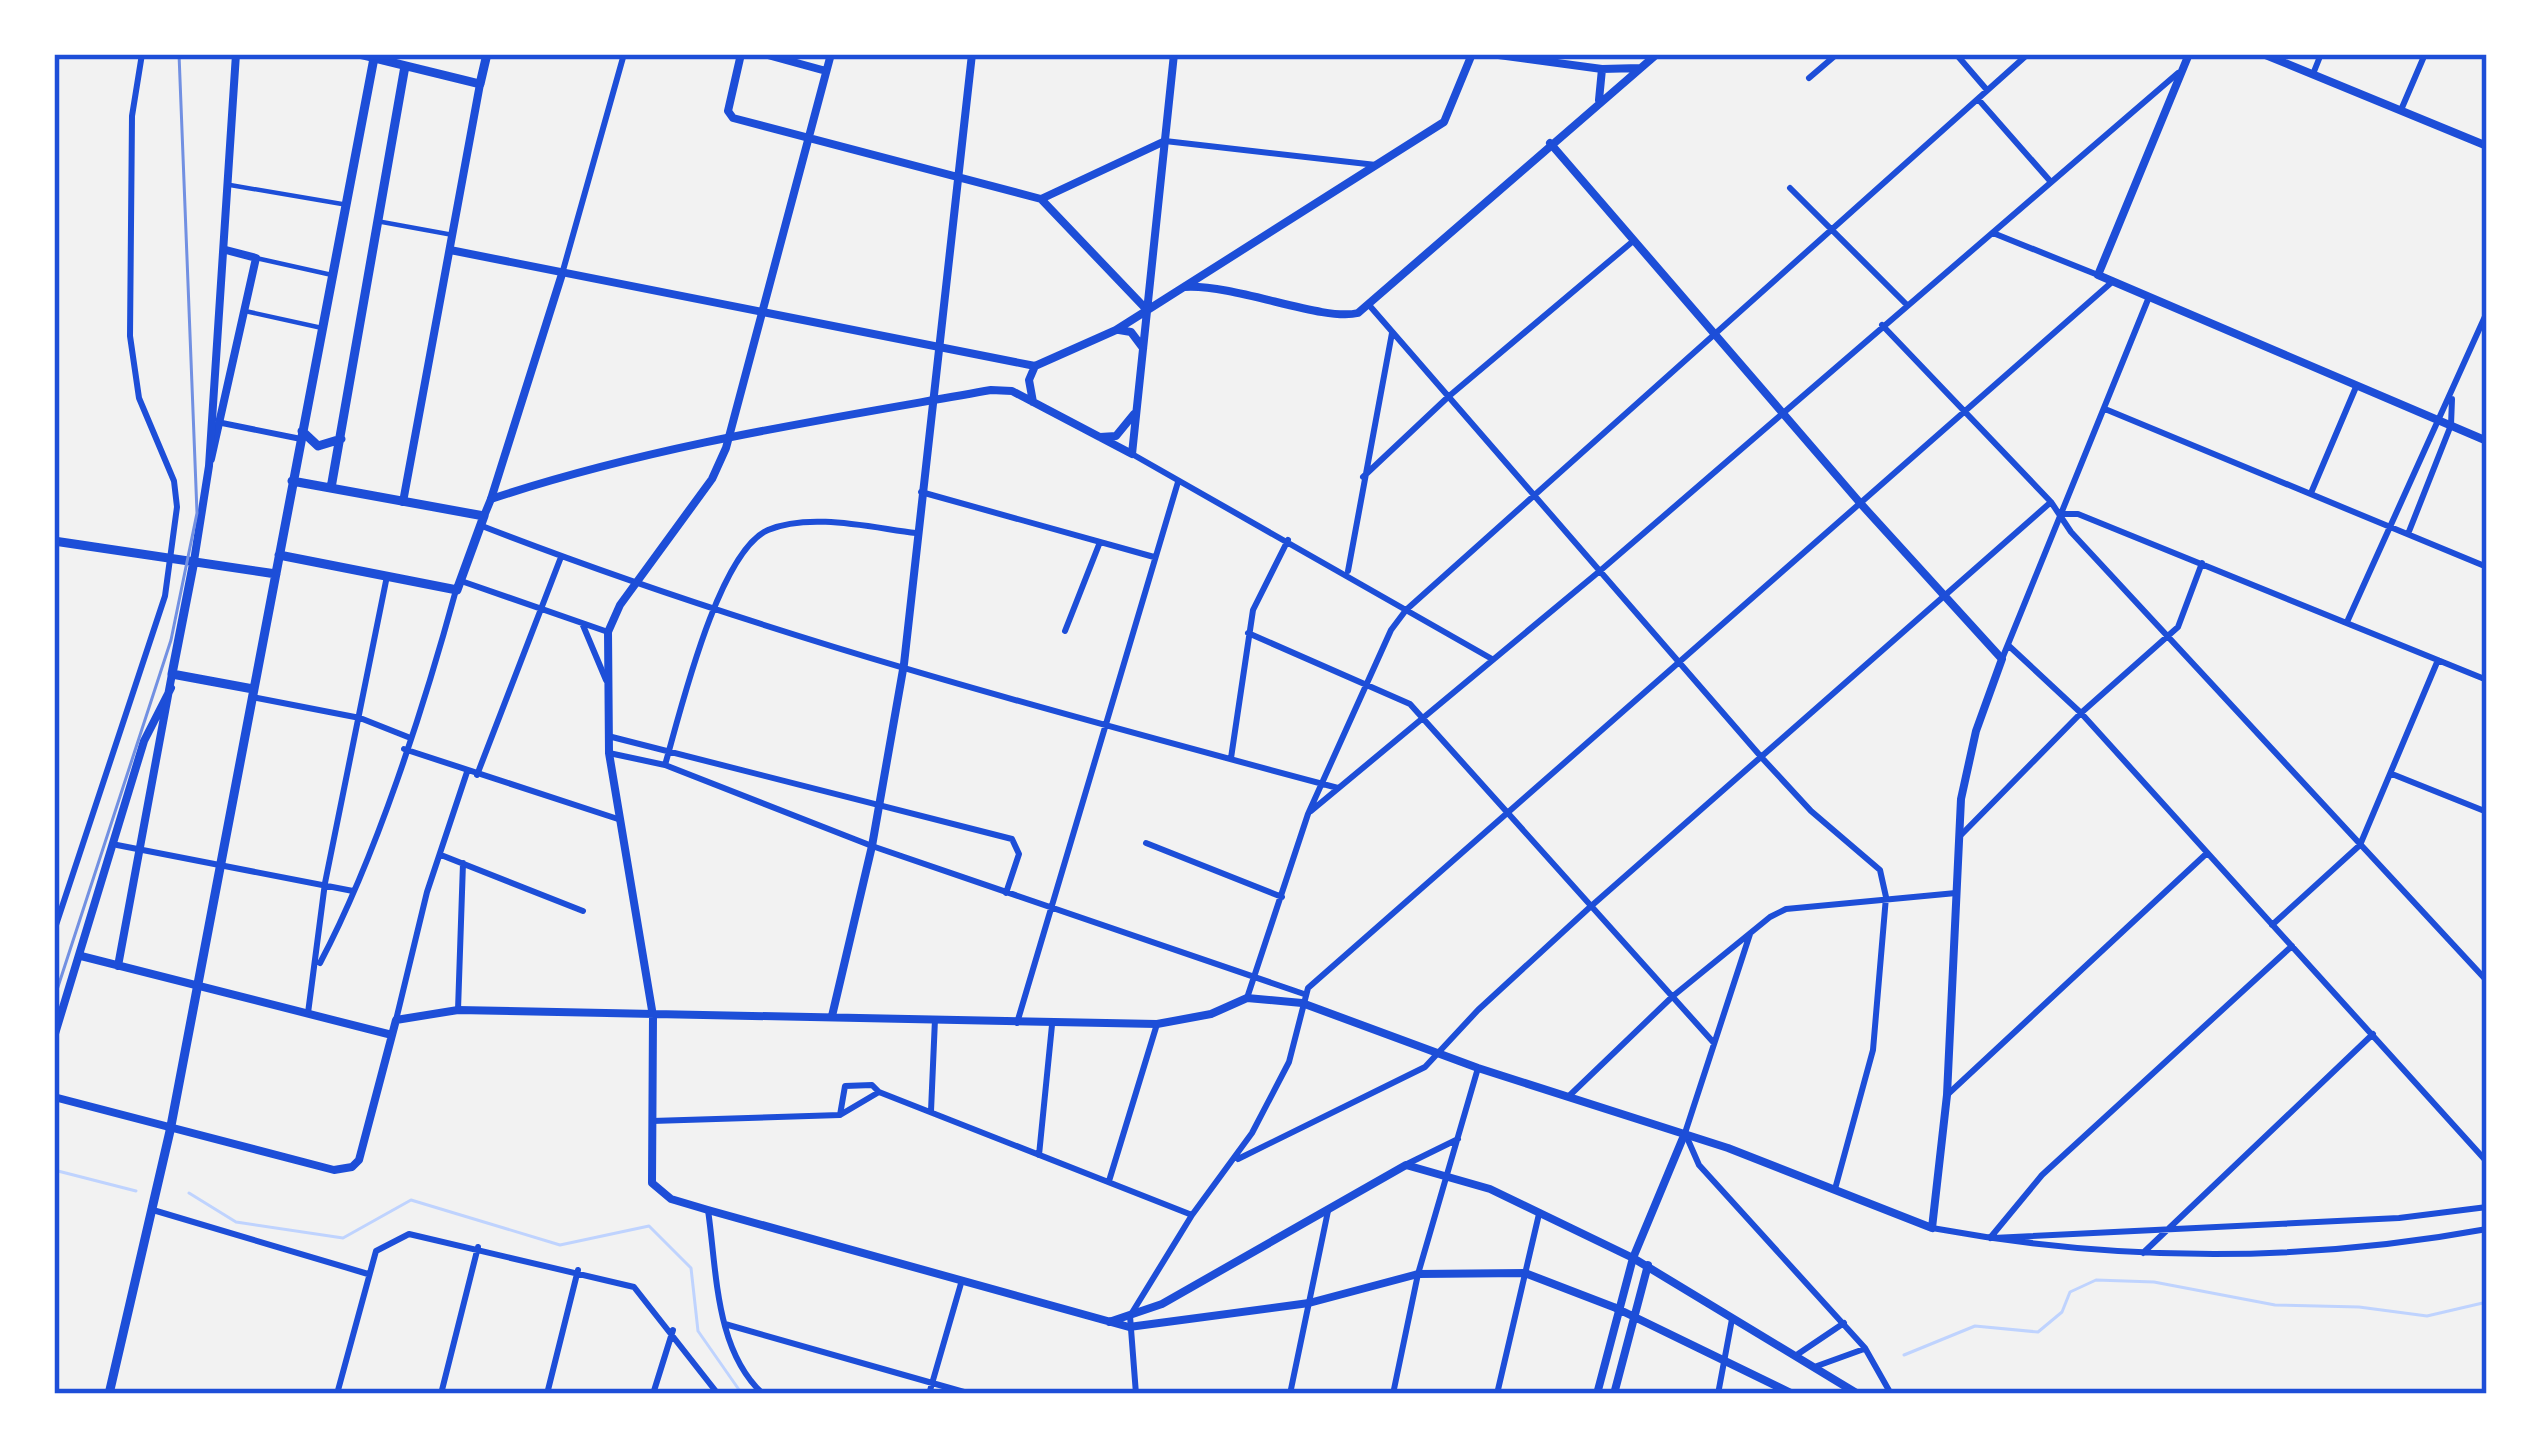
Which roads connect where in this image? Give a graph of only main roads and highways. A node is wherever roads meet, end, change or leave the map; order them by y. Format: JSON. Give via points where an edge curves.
{"nodes":[{"id":1,"x":487,"y":54,"type":"edge"},
{"id":2,"x":405,"y":66,"type":"junction"},
{"id":3,"x":301,"y":435,"type":"junction"},
{"id":4,"x":341,"y":439,"type":"junction"},
{"id":5,"x":292,"y":481,"type":"junction"},
{"id":6,"x":332,"y":488,"type":"junction"},
{"id":7,"x":54,"y":541,"type":"edge"},
{"id":8,"x":279,"y":556,"type":"junction"},
{"id":9,"x":194,"y":561,"type":"junction"},
{"id":10,"x":276,"y":574,"type":"junction"},
{"id":11,"x":253,"y":693,"type":"junction"},
{"id":12,"x":109,"y":1394,"type":"edge"}],
"edges":[{"from":1,"to":2,"type":"main road","via":[[480,84]]},
{"from":2,"to":3,"type":"main road","via":[[374,58]]},
{"from":2,"to":4,"type":"main road"},
{"from":3,"to":4,"type":"main road","via":[[318,446]]},
{"from":3,"to":5,"type":"main road"},
{"from":4,"to":6,"type":"main road"},
{"from":5,"to":6,"type":"main road"},
{"from":5,"to":8,"type":"main road"},
{"from":6,"to":8,"type":"main road","via":[[482,521],[460,586]]},
{"from":7,"to":9,"type":"main road"},
{"from":8,"to":10,"type":"main road"},
{"from":9,"to":10,"type":"main road"},
{"from":9,"to":11,"type":"main road","via":[[172,674]]},
{"from":10,"to":11,"type":"main road"},
{"from":11,"to":12,"type":"main road","via":[[170,1131]]}]}
